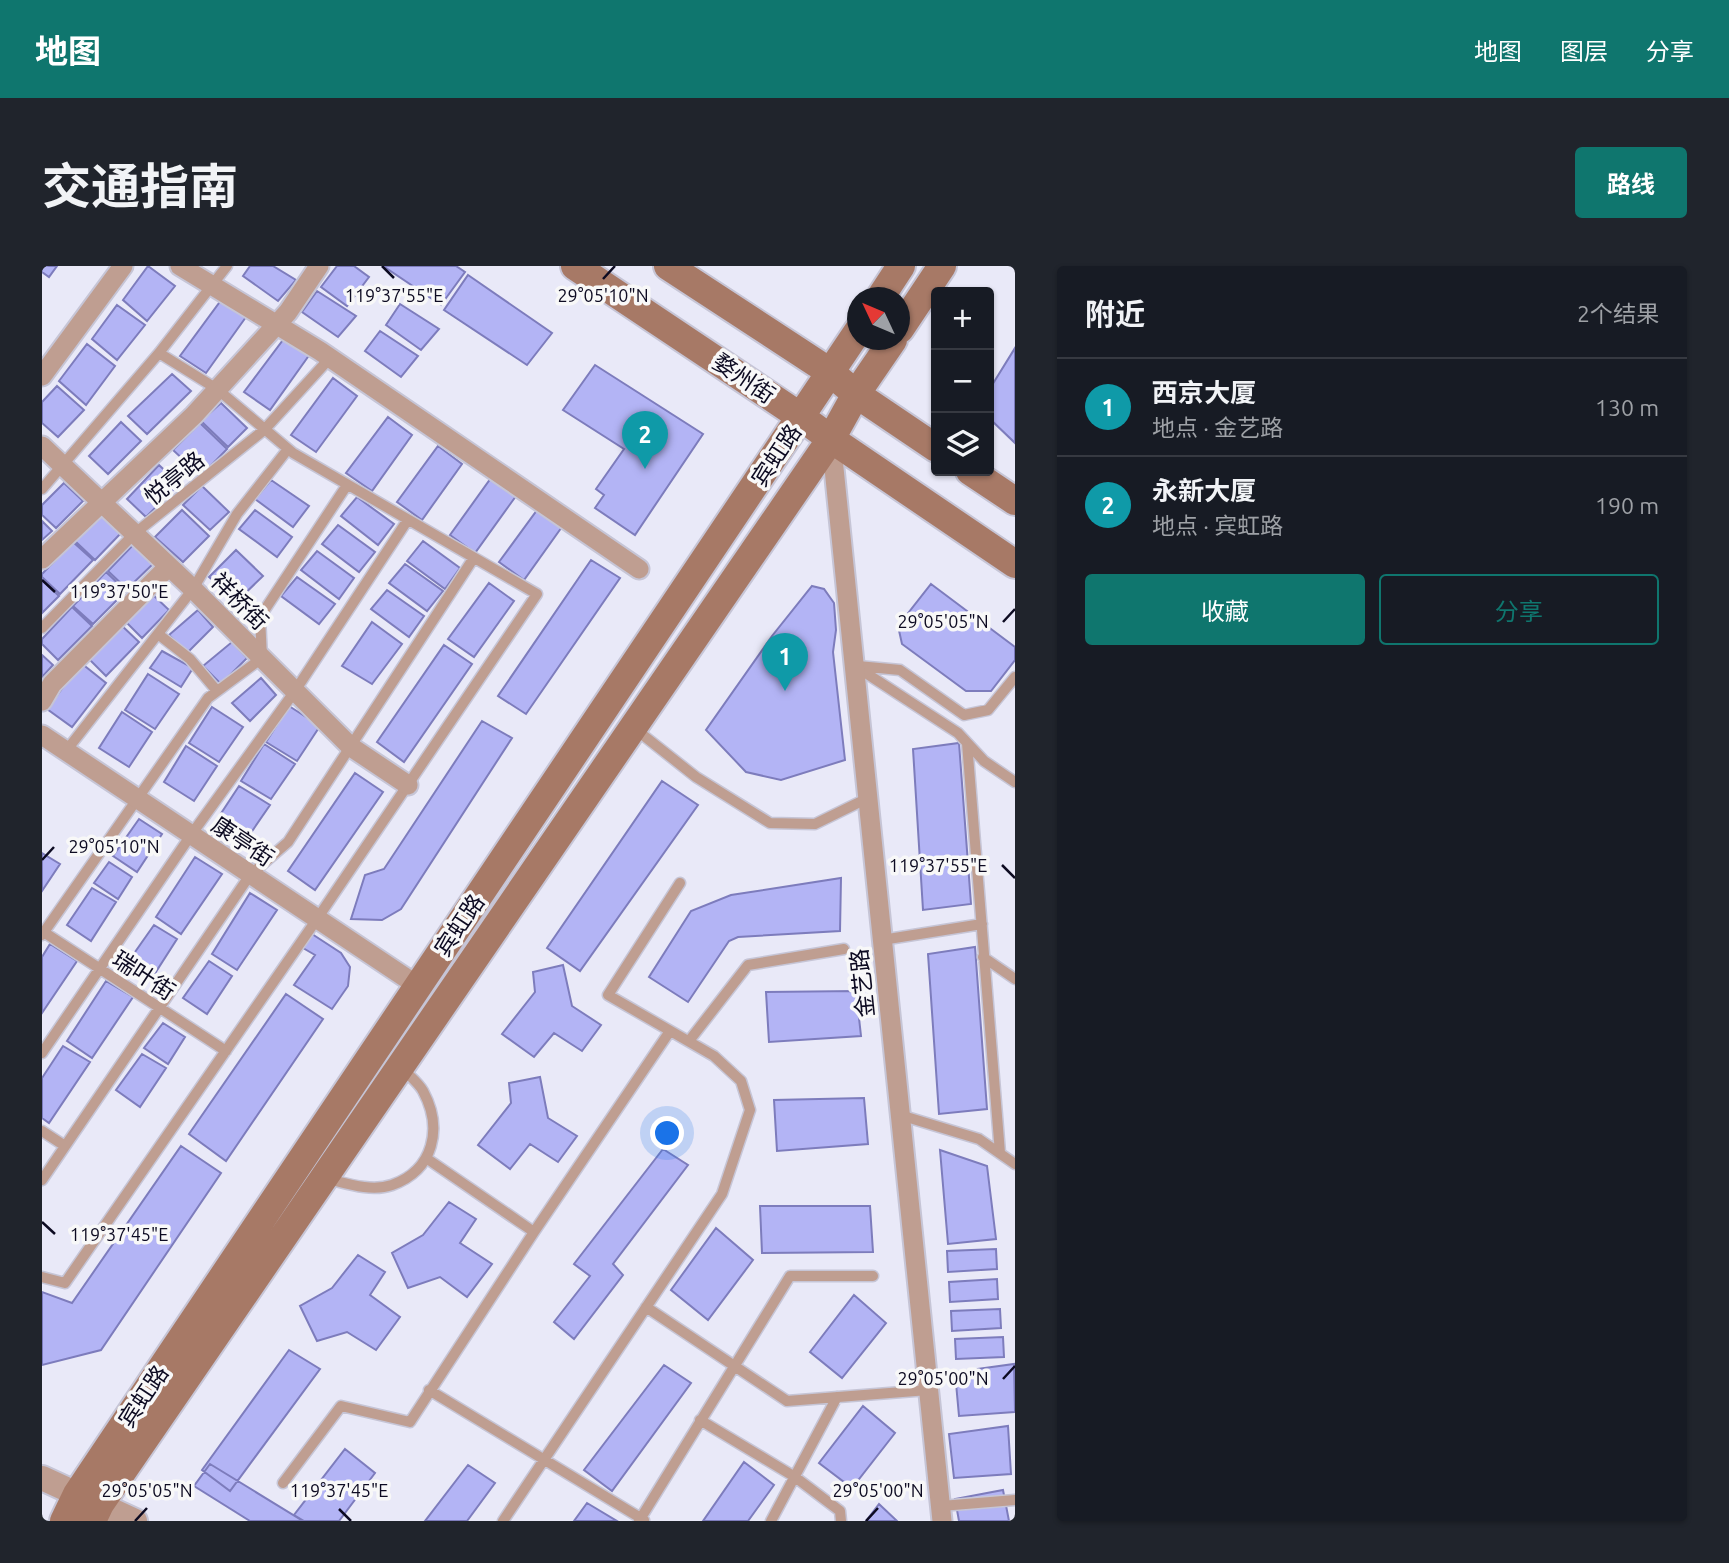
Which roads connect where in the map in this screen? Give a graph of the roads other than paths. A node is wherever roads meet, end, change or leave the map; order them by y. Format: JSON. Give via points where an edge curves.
{"nodes":[{"id":1,"x":122,"y":266,"type":"edge"},
{"id":2,"x":180,"y":266,"type":"edge"},
{"id":3,"x":227,"y":266,"type":"edge"},
{"id":4,"x":319,"y":266,"type":"edge"},
{"id":5,"x":575,"y":266,"type":"edge"},
{"id":6,"x":668,"y":266,"type":"edge"},
{"id":7,"x":901,"y":266,"type":"edge"},
{"id":8,"x":942,"y":266,"type":"edge"},
{"id":9,"x":214,"y":286,"type":"junction"},
{"id":10,"x":887,"y":287,"type":"edge"},
{"id":11,"x":910,"y":314,"type":"edge"},
{"id":12,"x":278,"y":323,"type":"junction"},
{"id":13,"x":847,"y":347,"type":"edge"},
{"id":14,"x":885,"y":350,"type":"edge"},
{"id":15,"x":159,"y":353,"type":"junction"},
{"id":16,"x":330,"y":358,"type":"junction"},
{"id":17,"x":830,"y":372,"type":"junction"},
{"id":18,"x":42,"y":376,"type":"edge"},
{"id":19,"x":217,"y":390,"type":"junction"},
{"id":20,"x":856,"y":394,"type":"junction"},
{"id":21,"x":801,"y":416,"type":"junction"},
{"id":22,"x":264,"y":429,"type":"junction"},
{"id":23,"x":831,"y":439,"type":"junction"},
{"id":24,"x":931,"y":445,"type":"edge"},
{"id":25,"x":42,"y":446,"type":"edge"},
{"id":26,"x":288,"y":449,"type":"junction"},
{"id":27,"x":63,"y":467,"type":"junction"},
{"id":28,"x":977,"y":476,"type":"edge"},
{"id":29,"x":347,"y":485,"type":"junction"},
{"id":30,"x":42,"y":489,"type":"edge"},
{"id":31,"x":100,"y":502,"type":"junction"},
{"id":32,"x":1015,"y":502,"type":"edge"},
{"id":33,"x":407,"y":521,"type":"junction"},
{"id":34,"x":134,"y":534,"type":"junction"},
{"id":35,"x":42,"y":559,"type":"edge"},
{"id":36,"x":473,"y":559,"type":"junction"},
{"id":37,"x":1015,"y":564,"type":"edge"},
{"id":38,"x":168,"y":566,"type":"junction"},
{"id":39,"x":639,"y":569,"type":"dead end"},
{"id":40,"x":193,"y":589,"type":"junction"},
{"id":41,"x":42,"y":628,"type":"edge"},
{"id":42,"x":158,"y":634,"type":"junction"},
{"id":43,"x":262,"y":658,"type":"junction"},
{"id":44,"x":854,"y":666,"type":"junction"},
{"id":45,"x":1015,"y":677,"type":"edge"},
{"id":46,"x":217,"y":691,"type":"junction"},
{"id":47,"x":295,"y":691,"type":"junction"},
{"id":48,"x":42,"y":701,"type":"edge"},
{"id":49,"x":633,"y":727,"type":"junction"},
{"id":50,"x":42,"y":735,"type":"edge"},
{"id":51,"x":967,"y":743,"type":"junction"},
{"id":52,"x":351,"y":747,"type":"junction"},
{"id":53,"x":66,"y":751,"type":"junction"},
{"id":54,"x":1015,"y":782,"type":"edge"},
{"id":55,"x":408,"y":785,"type":"junction"},
{"id":56,"x":868,"y":798,"type":"junction"},
{"id":57,"x":137,"y":799,"type":"junction"},
{"id":58,"x":191,"y":835,"type":"junction"},
{"id":59,"x":250,"y":875,"type":"junction"},
{"id":60,"x":680,"y":883,"type":"dead end"},
{"id":61,"x":317,"y":919,"type":"junction"},
{"id":62,"x":982,"y":924,"type":"junction"},
{"id":63,"x":43,"y":933,"type":"edge"},
{"id":64,"x":882,"y":940,"type":"junction"},
{"id":65,"x":844,"y":949,"type":"dead end"},
{"id":66,"x":983,"y":957,"type":"junction"},
{"id":67,"x":99,"y":969,"type":"junction"},
{"id":68,"x":1015,"y":979,"type":"edge"},
{"id":69,"x":418,"y":986,"type":"junction"},
{"id":70,"x":159,"y":1008,"type":"junction"},
{"id":71,"x":670,"y":1031,"type":"junction"},
{"id":72,"x":689,"y":1041,"type":"junction"},
{"id":73,"x":226,"y":1051,"type":"junction"},
{"id":74,"x":42,"y":1053,"type":"edge"},
{"id":75,"x":400,"y":1067,"type":"junction"},
{"id":76,"x":900,"y":1115,"type":"junction"},
{"id":77,"x":42,"y":1131,"type":"edge"},
{"id":78,"x":65,"y":1146,"type":"junction"},
{"id":79,"x":1000,"y":1153,"type":"junction"},
{"id":80,"x":426,"y":1158,"type":"junction"},
{"id":81,"x":1015,"y":1163,"type":"edge"},
{"id":82,"x":324,"y":1178,"type":"junction"},
{"id":83,"x":42,"y":1180,"type":"edge"},
{"id":84,"x":534,"y":1232,"type":"junction"},
{"id":85,"x":873,"y":1276,"type":"dead end"},
{"id":86,"x":42,"y":1277,"type":"edge"},
{"id":87,"x":646,"y":1307,"type":"junction"},
{"id":88,"x":734,"y":1366,"type":"junction"},
{"id":89,"x":429,"y":1390,"type":"junction"},
{"id":90,"x":929,"y":1390,"type":"junction"},
{"id":91,"x":837,"y":1397,"type":"junction"},
{"id":92,"x":700,"y":1420,"type":"junction"},
{"id":93,"x":543,"y":1461,"type":"junction"},
{"id":94,"x":795,"y":1477,"type":"junction"},
{"id":95,"x":42,"y":1478,"type":"edge"},
{"id":96,"x":283,"y":1483,"type":"dead end"},
{"id":97,"x":1015,"y":1500,"type":"edge"},
{"id":98,"x":90,"y":1507,"type":"edge"},
{"id":99,"x":941,"y":1514,"type":"edge"},
{"id":100,"x":642,"y":1520,"type":"edge"},
{"id":101,"x":64,"y":1521,"type":"edge"},
{"id":102,"x":135,"y":1521,"type":"edge"},
{"id":103,"x":503,"y":1521,"type":"edge"},
{"id":104,"x":771,"y":1521,"type":"edge"},
{"id":105,"x":841,"y":1521,"type":"edge"}],
"edges":[{"from":1,"to":18,"type":"street"},
{"from":2,"to":9,"type":"street"},
{"from":3,"to":9,"type":"lane"},
{"from":4,"to":12,"type":"street"},
{"from":5,"to":21,"type":"main road","name":"婺州街"},
{"from":6,"to":17,"type":"main road"},
{"from":7,"to":10,"type":"main road"},
{"from":8,"to":11,"type":"main road"},
{"from":9,"to":12,"type":"street"},
{"from":9,"to":15,"type":"lane"},
{"from":12,"to":16,"type":"street"},
{"from":12,"to":19,"type":"street"},
{"from":13,"to":17,"type":"main road","name":"宾虹路"},
{"from":14,"to":20,"type":"main road","name":"宾虹路"},
{"from":15,"to":19,"type":"lane"},
{"from":15,"to":27,"type":"lane"},
{"from":16,"to":22,"type":"lane","name":"悦亭路"},
{"from":16,"to":39,"type":"street"},
{"from":17,"to":20,"type":"main road"},
{"from":17,"to":21,"type":"main road","name":"宾虹路"},
{"from":19,"to":22,"type":"lane"},
{"from":19,"to":31,"type":"street"},
{"from":20,"to":23,"type":"main road","name":"宾虹路"},
{"from":20,"to":24,"type":"main road"},
{"from":21,"to":23,"type":"main road","name":"婺州街"},
{"from":21,"to":69,"type":"main road","name":"宾虹路"},
{"from":22,"to":26,"type":"lane"},
{"from":22,"to":34,"type":"lane","name":"悦亭路"},
{"from":23,"to":37,"type":"main road","name":"婺州街"},
{"from":23,"to":44,"type":"street","name":"金艺路"},
{"from":23,"to":49,"type":"main road","name":"宾虹路"},
{"from":25,"to":27,"type":"street","name":"祥桥街"},
{"from":26,"to":29,"type":"lane"},
{"from":26,"to":40,"type":"lane","via":[[237,514]]},
{"from":27,"to":30,"type":"lane"},
{"from":27,"to":31,"type":"street","name":"祥桥街"},
{"from":28,"to":32,"type":"main road"},
{"from":29,"to":33,"type":"lane"},
{"from":29,"to":43,"type":"lane","via":[[260,617]]},
{"from":31,"to":34,"type":"street","name":"祥桥街"},
{"from":31,"to":35,"type":"street"},
{"from":33,"to":36,"type":"lane"},
{"from":33,"to":47,"type":"lane"},
{"from":34,"to":38,"type":"street","name":"祥桥街"},
{"from":34,"to":41,"type":"lane","name":"悦亭路"},
{"from":36,"to":52,"type":"lane"},
{"from":36,"to":55,"type":"lane","via":[[537,594]]},
{"from":38,"to":40,"type":"street","name":"祥桥街"},
{"from":38,"to":48,"type":"street","via":[[51,684]]},
{"from":40,"to":42,"type":"lane"},
{"from":40,"to":43,"type":"street","name":"祥桥街"},
{"from":42,"to":46,"type":"lane","via":[[190,659]]},
{"from":42,"to":53,"type":"lane"},
{"from":43,"to":46,"type":"lane"},
{"from":43,"to":47,"type":"street","name":"祥桥街"},
{"from":44,"to":45,"type":"lane","via":[[900,670],[964,715],[988,710]]},
{"from":44,"to":51,"type":"lane"},
{"from":44,"to":56,"type":"street","name":"金艺路"},
{"from":46,"to":57,"type":"lane"},
{"from":47,"to":52,"type":"street","name":"祥桥街"},
{"from":47,"to":58,"type":"lane"},
{"from":49,"to":56,"type":"lane","via":[[696,777],[771,823],[816,824]]},
{"from":49,"to":75,"type":"main road","name":"宾虹路"},
{"from":50,"to":53,"type":"street","name":"康亭街"},
{"from":51,"to":54,"type":"lane"},
{"from":51,"to":62,"type":"lane"},
{"from":52,"to":55,"type":"street","name":"祥桥街"},
{"from":52,"to":59,"type":"lane","via":[[288,842]]},
{"from":53,"to":57,"type":"street","name":"康亭街"},
{"from":55,"to":61,"type":"lane"},
{"from":56,"to":64,"type":"street","name":"金艺路"},
{"from":57,"to":58,"type":"street","name":"康亭街"},
{"from":57,"to":63,"type":"lane"},
{"from":58,"to":59,"type":"street","name":"康亭街"},
{"from":58,"to":67,"type":"lane"},
{"from":59,"to":61,"type":"street","name":"康亭街"},
{"from":59,"to":70,"type":"lane"},
{"from":60,"to":71,"type":"lane","via":[[608,995]]},
{"from":61,"to":69,"type":"street","name":"康亭街"},
{"from":61,"to":73,"type":"lane"},
{"from":62,"to":64,"type":"lane"},
{"from":62,"to":66,"type":"lane"},
{"from":63,"to":67,"type":"lane","name":"瑞叶街"},
{"from":64,"to":76,"type":"street","name":"金艺路"},
{"from":65,"to":72,"type":"lane","via":[[748,965]]},
{"from":66,"to":68,"type":"lane"},
{"from":66,"to":79,"type":"lane"},
{"from":67,"to":70,"type":"lane","name":"瑞叶街"},
{"from":67,"to":74,"type":"lane"},
{"from":69,"to":98,"type":"main road","name":"宾虹路"},
{"from":70,"to":73,"type":"lane","name":"瑞叶街"},
{"from":70,"to":78,"type":"lane"},
{"from":71,"to":72,"type":"lane"},
{"from":71,"to":84,"type":"lane"},
{"from":72,"to":87,"type":"lane","via":[[741,1081],[750,1110],[723,1194]]},
{"from":73,"to":86,"type":"lane","via":[[65,1283]]},
{"from":75,"to":80,"type":"lane","via":[[422,1089],[433,1115],[432,1145]]},
{"from":75,"to":82,"type":"main road","name":"宾虹路"},
{"from":76,"to":79,"type":"lane","via":[[979,1139]]},
{"from":76,"to":90,"type":"street","name":"金艺路"},
{"from":77,"to":78,"type":"lane"},
{"from":78,"to":83,"type":"lane"},
{"from":79,"to":81,"type":"lane"},
{"from":80,"to":82,"type":"lane","via":[[421,1168],[391,1185],[356,1187]]},
{"from":80,"to":84,"type":"lane"},
{"from":82,"to":98,"type":"main road","name":"宾虹路"},
{"from":84,"to":89,"type":"lane"},
{"from":85,"to":88,"type":"lane","via":[[790,1276]]},
{"from":87,"to":88,"type":"lane"},
{"from":87,"to":93,"type":"lane"},
{"from":88,"to":91,"type":"lane","via":[[788,1401]]},
{"from":88,"to":92,"type":"lane"},
{"from":89,"to":93,"type":"lane"},
{"from":89,"to":96,"type":"lane","via":[[410,1422],[341,1406]]},
{"from":90,"to":91,"type":"lane"},
{"from":90,"to":99,"type":"street","name":"金艺路"},
{"from":91,"to":94,"type":"lane"},
{"from":92,"to":94,"type":"lane"},
{"from":92,"to":100,"type":"lane"},
{"from":93,"to":100,"type":"lane"},
{"from":93,"to":103,"type":"lane"},
{"from":94,"to":104,"type":"lane"},
{"from":94,"to":105,"type":"lane","via":[[840,1511]]},
{"from":95,"to":98,"type":"street"},
{"from":97,"to":99,"type":"lane"},
{"from":98,"to":101,"type":"main road","name":"宾虹路"},
{"from":98,"to":102,"type":"street"}]}
